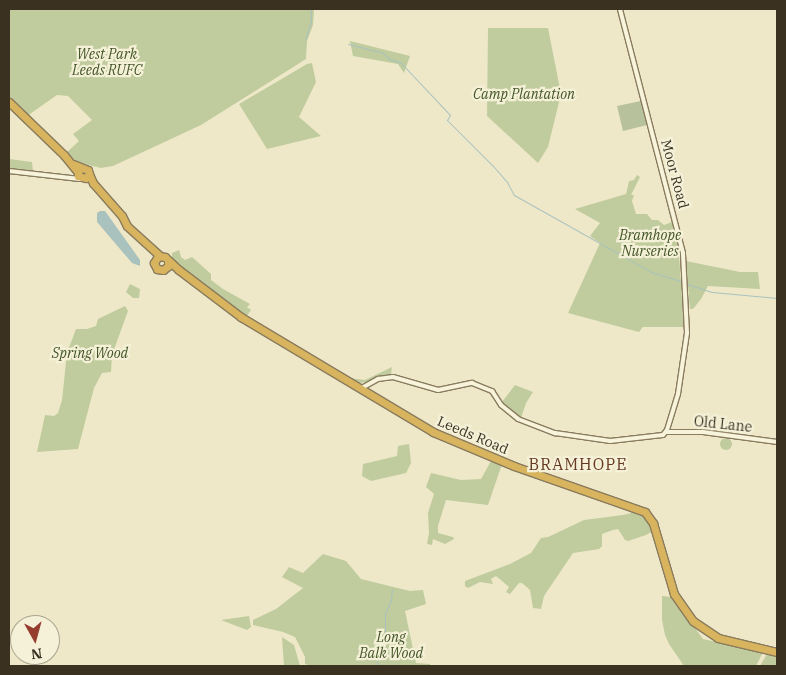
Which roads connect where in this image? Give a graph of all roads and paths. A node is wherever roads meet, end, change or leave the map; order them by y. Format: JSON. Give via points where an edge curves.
{"nodes":[{"id":1,"x":620,"y":9,"type":"edge"},
{"id":2,"x":9,"y":102,"type":"edge"},
{"id":3,"x":9,"y":171,"type":"edge"},
{"id":4,"x":82,"y":174,"type":"junction"},
{"id":5,"x":71,"y":179,"type":"junction"},
{"id":6,"x":146,"y":243,"type":"junction"},
{"id":7,"x":160,"y":255,"type":"junction"},
{"id":8,"x":154,"y":263,"type":"junction"},
{"id":9,"x":167,"y":265,"type":"junction"},
{"id":10,"x":360,"y":389,"type":"junction"},
{"id":11,"x":664,"y":434,"type":"junction"},
{"id":12,"x":777,"y":442,"type":"edge"},
{"id":13,"x":777,"y":652,"type":"edge"}],
"edges":[{"from":1,"to":11,"type":"street","name":"Moor Road","via":[[683,253],[687,333],[678,394]]},
{"from":2,"to":4,"type":"highway"},
{"from":3,"to":5,"type":"street"},
{"from":4,"to":5,"type":"street"},
{"from":4,"to":5,"type":"street"},
{"from":4,"to":6,"type":"highway"},
{"from":6,"to":7,"type":"highway"},
{"from":6,"to":8,"type":"highway"},
{"from":7,"to":8,"type":"highway"},
{"from":7,"to":9,"type":"highway","via":[[165,257]]},
{"from":8,"to":9,"type":"highway","via":[[157,269]]},
{"from":9,"to":10,"type":"highway","name":"Leeds Road","via":[[247,321]]},
{"from":10,"to":11,"type":"street","name":"Old Lane","via":[[393,377],[438,390],[467,383],[477,384],[492,391],[510,413],[543,430],[590,439],[618,440]]},
{"from":10,"to":13,"type":"highway","name":"Leeds Road","via":[[443,437],[552,480],[646,512],[653,523],[674,594],[693,621],[728,642]]},
{"from":11,"to":12,"type":"street","name":"Old Lane","via":[[699,432]]}]}
